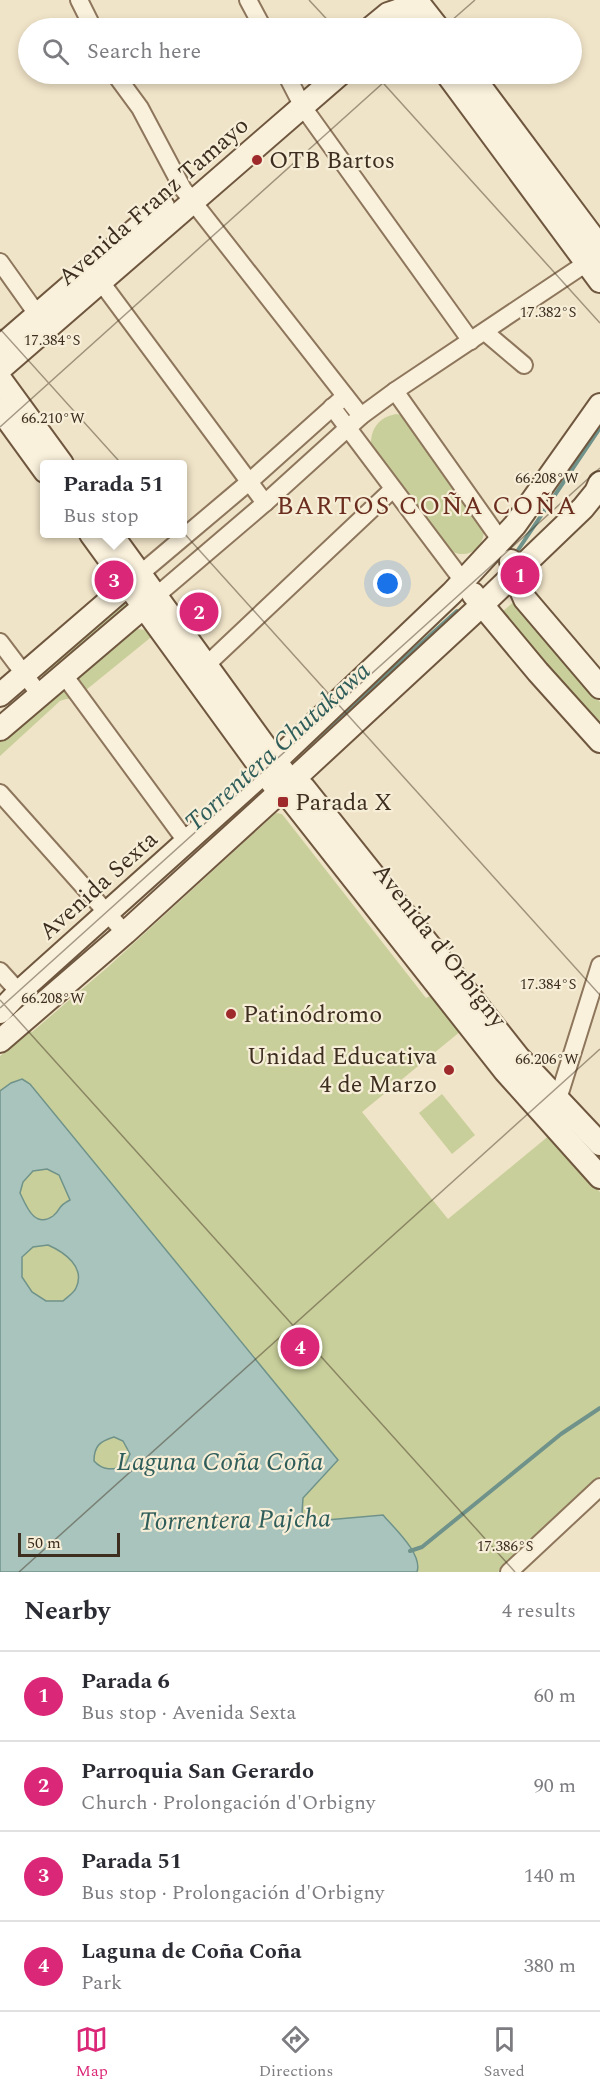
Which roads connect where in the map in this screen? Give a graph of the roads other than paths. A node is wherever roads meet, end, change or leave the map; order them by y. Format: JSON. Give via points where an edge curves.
{"nodes":[{"id":1,"x":79,"y":0,"type":"edge"},
{"id":2,"x":248,"y":0,"type":"edge"},
{"id":3,"x":405,"y":10,"type":"edge"},
{"id":4,"x":88,"y":18,"type":"edge"},
{"id":5,"x":257,"y":18,"type":"edge"},
{"id":6,"x":383,"y":18,"type":"edge"},
{"id":7,"x":420,"y":18,"type":"edge"},
{"id":8,"x":122,"y":84,"type":"edge"},
{"id":9,"x":291,"y":84,"type":"edge"},
{"id":10,"x":312,"y":84,"type":"edge"},
{"id":11,"x":325,"y":84,"type":"edge"},
{"id":12,"x":455,"y":84,"type":"edge"},
{"id":13,"x":478,"y":84,"type":"edge"},
{"id":14,"x":300,"y":100,"type":"junction"},
{"id":15,"x":187,"y":195,"type":"junction"},
{"id":16,"x":597,"y":261,"type":"edge"},
{"id":17,"x":0,"y":262,"type":"edge"},
{"id":18,"x":101,"y":282,"type":"junction"},
{"id":19,"x":37,"y":314,"type":"junction"},
{"id":20,"x":485,"y":332,"type":"junction"},
{"id":21,"x":471,"y":342,"type":"junction"},
{"id":22,"x":0,"y":347,"type":"edge"},
{"id":23,"x":524,"y":365,"type":"dead end"},
{"id":24,"x":0,"y":369,"type":"edge"},
{"id":25,"x":0,"y":378,"type":"edge"},
{"id":26,"x":395,"y":391,"type":"junction"},
{"id":27,"x":345,"y":396,"type":"junction"},
{"id":28,"x":600,"y":405,"type":"edge"},
{"id":29,"x":332,"y":407,"type":"junction"},
{"id":30,"x":0,"y":410,"type":"edge"},
{"id":31,"x":354,"y":422,"type":"junction"},
{"id":32,"x":58,"y":460,"type":"edge"},
{"id":33,"x":40,"y":464,"type":"edge"},
{"id":34,"x":249,"y":482,"type":"junction"},
{"id":35,"x":600,"y":483,"type":"edge"},
{"id":36,"x":393,"y":489,"type":"junction"},
{"id":37,"x":265,"y":503,"type":"junction"},
{"id":38,"x":187,"y":534,"type":"edge"},
{"id":39,"x":95,"y":538,"type":"edge"},
{"id":40,"x":113,"y":538,"type":"edge"},
{"id":41,"x":183,"y":538,"type":"edge"},
{"id":42,"x":508,"y":555,"type":"junction"},
{"id":43,"x":134,"y":579,"type":"junction"},
{"id":44,"x":473,"y":593,"type":"junction"},
{"id":45,"x":150,"y":602,"type":"junction"},
{"id":46,"x":0,"y":642,"type":"edge"},
{"id":47,"x":200,"y":671,"type":"junction"},
{"id":48,"x":24,"y":675,"type":"junction"},
{"id":49,"x":64,"y":675,"type":"junction"},
{"id":50,"x":600,"y":687,"type":"edge"},
{"id":51,"x":0,"y":695,"type":"edge"},
{"id":52,"x":40,"y":695,"type":"junction"},
{"id":53,"x":0,"y":729,"type":"edge"},
{"id":54,"x":600,"y":741,"type":"edge"},
{"id":55,"x":277,"y":774,"type":"junction"},
{"id":56,"x":0,"y":793,"type":"edge"},
{"id":57,"x":186,"y":841,"type":"junction"},
{"id":58,"x":115,"y":921,"type":"junction"},
{"id":59,"x":600,"y":965,"type":"edge"},
{"id":60,"x":0,"y":971,"type":"edge"},
{"id":61,"x":19,"y":992,"type":"junction"},
{"id":62,"x":0,"y":1012,"type":"edge"},
{"id":63,"x":0,"y":1041,"type":"edge"},
{"id":64,"x":550,"y":1106,"type":"junction"},
{"id":65,"x":600,"y":1144,"type":"edge"},
{"id":66,"x":600,"y":1177,"type":"edge"},
{"id":67,"x":600,"y":1487,"type":"edge"},
{"id":68,"x":509,"y":1572,"type":"edge"}],
"edges":[{"from":1,"to":4,"type":"street"},
{"from":2,"to":5,"type":"street"},
{"from":3,"to":6,"type":"main road"},
{"from":3,"to":7,"type":"main road"},
{"from":8,"to":15,"type":"street","via":[[140,108]]},
{"from":9,"to":14,"type":"street"},
{"from":10,"to":14,"type":"main road","name":"Avenida Franz Tamayo"},
{"from":11,"to":14,"type":"main road","name":"Avenida Franz Tamayo"},
{"from":12,"to":16,"type":"main road"},
{"from":13,"to":16,"type":"main road"},
{"from":14,"to":15,"type":"main road","name":"Avenida Franz Tamayo"},
{"from":14,"to":21,"type":"street"},
{"from":15,"to":18,"type":"main road","name":"Avenida Franz Tamayo"},
{"from":15,"to":19,"type":"main road","name":"Avenida Franz Tamayo"},
{"from":15,"to":27,"type":"street"},
{"from":16,"to":20,"type":"street"},
{"from":17,"to":19,"type":"street"},
{"from":18,"to":24,"type":"main road","name":"Avenida Franz Tamayo"},
{"from":18,"to":34,"type":"street"},
{"from":19,"to":22,"type":"main road","name":"Avenida Franz Tamayo"},
{"from":20,"to":21,"type":"street"},
{"from":20,"to":23,"type":"street"},
{"from":21,"to":26,"type":"street"},
{"from":25,"to":32,"type":"main road"},
{"from":26,"to":31,"type":"street"},
{"from":26,"to":42,"type":"street"},
{"from":27,"to":29,"type":"street"},
{"from":27,"to":31,"type":"street"},
{"from":28,"to":42,"type":"main road","name":"Avenida Sexta","via":[[515,525]]},
{"from":29,"to":31,"type":"street"},
{"from":29,"to":34,"type":"street"},
{"from":30,"to":33,"type":"main road"},
{"from":31,"to":36,"type":"street"},
{"from":31,"to":37,"type":"street"},
{"from":34,"to":37,"type":"street"},
{"from":34,"to":38,"type":"street"},
{"from":35,"to":42,"type":"main road","name":"Avenida Sexta","via":[[582,508]]},
{"from":36,"to":44,"type":"street"},
{"from":36,"to":47,"type":"street"},
{"from":37,"to":45,"type":"street"},
{"from":39,"to":43,"type":"main road"},
{"from":40,"to":43,"type":"main road"},
{"from":41,"to":43,"type":"street"},
{"from":42,"to":44,"type":"main road","name":"Avenida Sexta"},
{"from":42,"to":44,"type":"main road","name":"Avenida Sexta"},
{"from":42,"to":50,"type":"main road","via":[[525,598]]},
{"from":43,"to":45,"type":"main road","name":"Avenida d'Orbigny"},
{"from":43,"to":48,"type":"main road"},
{"from":44,"to":54,"type":"main road"},
{"from":44,"to":55,"type":"main road","name":"Avenida Sexta"},
{"from":44,"to":55,"type":"main road","name":"Avenida Sexta"},
{"from":45,"to":47,"type":"main road","name":"Avenida d'Orbigny"},
{"from":45,"to":49,"type":"main road"},
{"from":46,"to":48,"type":"street"},
{"from":47,"to":55,"type":"main road","name":"Avenida d'Orbigny"},
{"from":48,"to":51,"type":"main road"},
{"from":48,"to":52,"type":"street"},
{"from":49,"to":52,"type":"main road"},
{"from":49,"to":57,"type":"street"},
{"from":52,"to":53,"type":"main road"},
{"from":55,"to":57,"type":"main road","name":"Avenida Sexta"},
{"from":55,"to":58,"type":"main road","name":"Avenida Sexta"},
{"from":55,"to":64,"type":"main road","name":"Avenida d'Orbigny","via":[[304,788],[519,1058]]},
{"from":56,"to":58,"type":"street"},
{"from":57,"to":58,"type":"main road","name":"Avenida Sexta"},
{"from":58,"to":61,"type":"main road","name":"Avenida Sexta"},
{"from":58,"to":63,"type":"main road","name":"Avenida Sexta"},
{"from":59,"to":64,"type":"street"},
{"from":60,"to":61,"type":"street"},
{"from":61,"to":62,"type":"main road","name":"Avenida Sexta"},
{"from":64,"to":65,"type":"main road","name":"Avenida d'Orbigny"},
{"from":64,"to":66,"type":"main road","name":"Avenida d'Orbigny"},
{"from":67,"to":68,"type":"street"}]}
